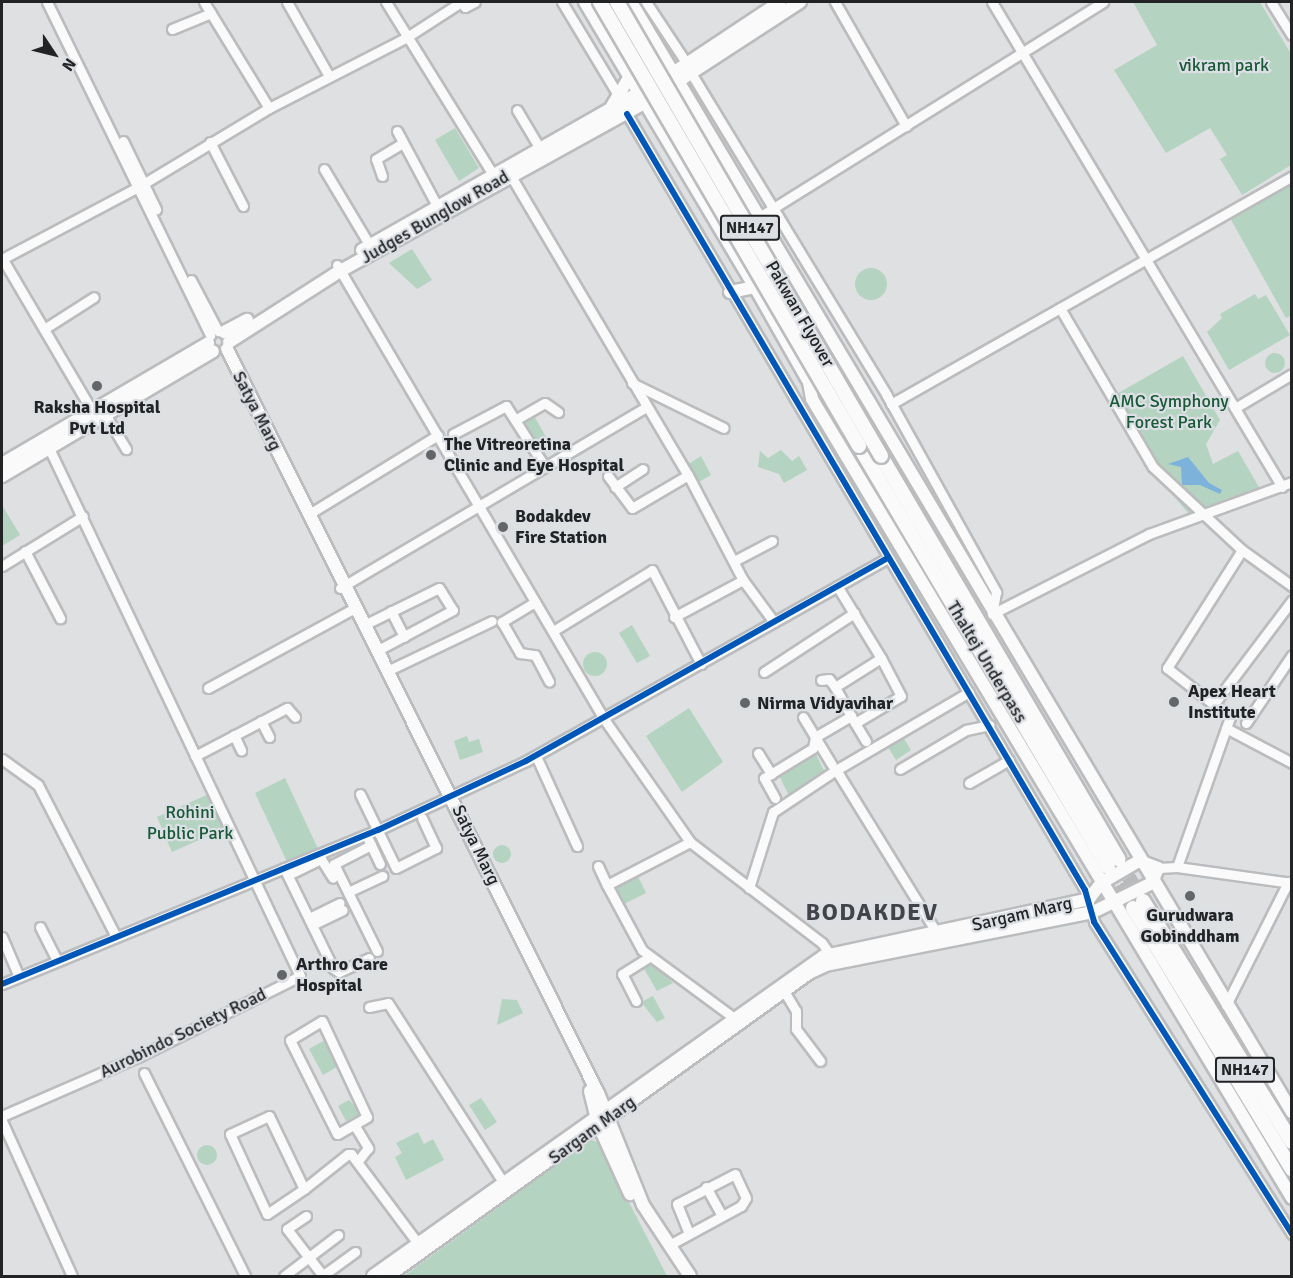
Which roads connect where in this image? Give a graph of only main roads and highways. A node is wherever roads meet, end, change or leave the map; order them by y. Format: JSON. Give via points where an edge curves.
{"nodes":[{"id":1,"x":585,"y":2,"type":"edge"},
{"id":2,"x":600,"y":2,"type":"edge"},
{"id":3,"x":617,"y":2,"type":"edge"},
{"id":4,"x":631,"y":2,"type":"edge"},
{"id":5,"x":780,"y":2,"type":"edge"},
{"id":6,"x":800,"y":2,"type":"edge"},
{"id":7,"x":661,"y":51,"type":"junction"},
{"id":8,"x":689,"y":69,"type":"junction"},
{"id":9,"x":630,"y":76,"type":"junction"},
{"id":10,"x":676,"y":78,"type":"junction"},
{"id":11,"x":644,"y":97,"type":"junction"},
{"id":12,"x":687,"y":98,"type":"junction"},
{"id":13,"x":611,"y":107,"type":"junction"},
{"id":14,"x":702,"y":122,"type":"junction"},
{"id":15,"x":670,"y":143,"type":"junction"},
{"id":16,"x":508,"y":171,"type":"junction"},
{"id":17,"x":495,"y":178,"type":"junction"},
{"id":18,"x":339,"y":268,"type":"junction"},
{"id":19,"x":755,"y":287,"type":"junction"},
{"id":20,"x":730,"y":292,"type":"road end"},
{"id":21,"x":219,"y":342,"type":"junction"},
{"id":22,"x":809,"y":382,"type":"junction"},
{"id":23,"x":856,"y":384,"type":"junction"},
{"id":24,"x":46,"y":443,"type":"junction"},
{"id":25,"x":863,"y":452,"type":"junction"},
{"id":26,"x":276,"y":455,"type":"junction"},
{"id":27,"x":2,"y":464,"type":"edge"},
{"id":28,"x":890,"y":471,"type":"junction"},
{"id":29,"x":2,"y":476,"type":"edge"},
{"id":30,"x":343,"y":586,"type":"junction"},
{"id":31,"x":448,"y":797,"type":"junction"},
{"id":32,"x":1139,"y":861,"type":"junction"},
{"id":33,"x":1101,"y":883,"type":"junction"},
{"id":34,"x":1152,"y":883,"type":"junction"},
{"id":35,"x":1113,"y":906,"type":"junction"},
{"id":36,"x":939,"y":938,"type":"junction"},
{"id":37,"x":833,"y":959,"type":"junction"},
{"id":38,"x":1292,"y":1112,"type":"edge"},
{"id":39,"x":603,"y":1118,"type":"junction"},
{"id":40,"x":1292,"y":1142,"type":"edge"},
{"id":41,"x":1292,"y":1169,"type":"edge"},
{"id":42,"x":1292,"y":1198,"type":"edge"},
{"id":43,"x":373,"y":1276,"type":"edge"},
{"id":44,"x":388,"y":1276,"type":"edge"},
{"id":45,"x":682,"y":1276,"type":"edge"},
{"id":46,"x":690,"y":1276,"type":"edge"}],
"edges":[{"from":1,"to":9,"type":"main road"},
{"from":2,"to":25,"type":"highway","name":"Pakwan Flyover","number":"NH147","bridge":true},
{"from":3,"to":28,"type":"highway","name":"Pakwan Flyover","number":"NH147","bridge":true},
{"from":4,"to":7,"type":"main road"},
{"from":5,"to":8,"type":"main road"},
{"from":6,"to":8,"type":"main road"},
{"from":7,"to":8,"type":"main road"},
{"from":7,"to":10,"type":"main road"},
{"from":8,"to":10,"type":"main road"},
{"from":8,"to":12,"type":"main road"},
{"from":9,"to":11,"type":"main road"},
{"from":9,"to":13,"type":"main road"},
{"from":10,"to":11,"type":"main road"},
{"from":10,"to":12,"type":"main road"},
{"from":11,"to":13,"type":"main road","name":"Judges Bunglow Road"},
{"from":11,"to":15,"type":"main road"},
{"from":11,"to":16,"type":"main road","name":"Judges Bunglow Road","via":[[627,114]]},
{"from":12,"to":14,"type":"main road"},
{"from":13,"to":16,"type":"main road","name":"Judges Bunglow Road","via":[[539,147]]},
{"from":14,"to":15,"type":"main road"},
{"from":14,"to":23,"type":"main road"},
{"from":15,"to":19,"type":"main road"},
{"from":16,"to":17,"type":"main road","name":"Judges Bunglow Road"},
{"from":17,"to":18,"type":"main road","name":"Judges Bunglow Road"},
{"from":17,"to":18,"type":"main road","name":"Judges Bunglow Road","via":[[438,206]]},
{"from":18,"to":21,"type":"main road","name":"Judges Bunglow Road"},
{"from":19,"to":20,"type":"main road"},
{"from":19,"to":22,"type":"main road"},
{"from":21,"to":24,"type":"main road","name":"Judges Bunglow Road","via":[[92,411]]},
{"from":21,"to":24,"type":"main road","name":"Judges Bunglow Road","via":[[105,414]]},
{"from":21,"to":26,"type":"main road","name":"Satya Marg"},
{"from":22,"to":25,"type":"main road","via":[[854,453]]},
{"from":22,"to":33,"type":"main road","via":[[812,399]]},
{"from":23,"to":28,"type":"main road","via":[[890,453]]},
{"from":23,"to":32,"type":"main road"},
{"from":24,"to":27,"type":"main road","name":"Judges Bunglow Road"},
{"from":24,"to":29,"type":"main road","name":"Judges Bunglow Road"},
{"from":25,"to":28,"type":"highway","name":"Thaltej Underpass","number":"NH147","via":[[1113,863]]},
{"from":26,"to":30,"type":"main road","name":"Satya Marg"},
{"from":26,"to":30,"type":"main road","name":"Satya Marg"},
{"from":30,"to":31,"type":"main road","name":"Satya Marg","via":[[366,624]]},
{"from":30,"to":31,"type":"main road","name":"Satya Marg","via":[[351,610]]},
{"from":31,"to":39,"type":"main road","name":"Satya Marg"},
{"from":32,"to":33,"type":"main road","name":"Sargam Marg"},
{"from":32,"to":34,"type":"main road"},
{"from":32,"to":34,"type":"main road","via":[[1158,868]]},
{"from":33,"to":35,"type":"main road"},
{"from":33,"to":36,"type":"main road","name":"Sargam Marg","via":[[1089,899]]},
{"from":34,"to":35,"type":"main road","name":"Sargam Marg"},
{"from":34,"to":38,"type":"main road"},
{"from":35,"to":36,"type":"main road","name":"Sargam Marg"},
{"from":35,"to":42,"type":"main road"},
{"from":36,"to":37,"type":"main road","name":"Sargam Marg"},
{"from":37,"to":39,"type":"main road","name":"Sargam Marg"},
{"from":37,"to":39,"type":"main road","name":"Sargam Marg","via":[[806,966]]},
{"from":39,"to":43,"type":"main road","name":"Sargam Marg"},
{"from":39,"to":44,"type":"main road","name":"Sargam Marg"},
{"from":39,"to":45,"type":"main road","name":"Satya Marg","via":[[633,1201]]},
{"from":39,"to":46,"type":"main road","name":"Satya Marg","via":[[643,1205]]},
{"from":40,"to":41,"type":"highway","number":"NH147","via":[[1138,904]]}]}
